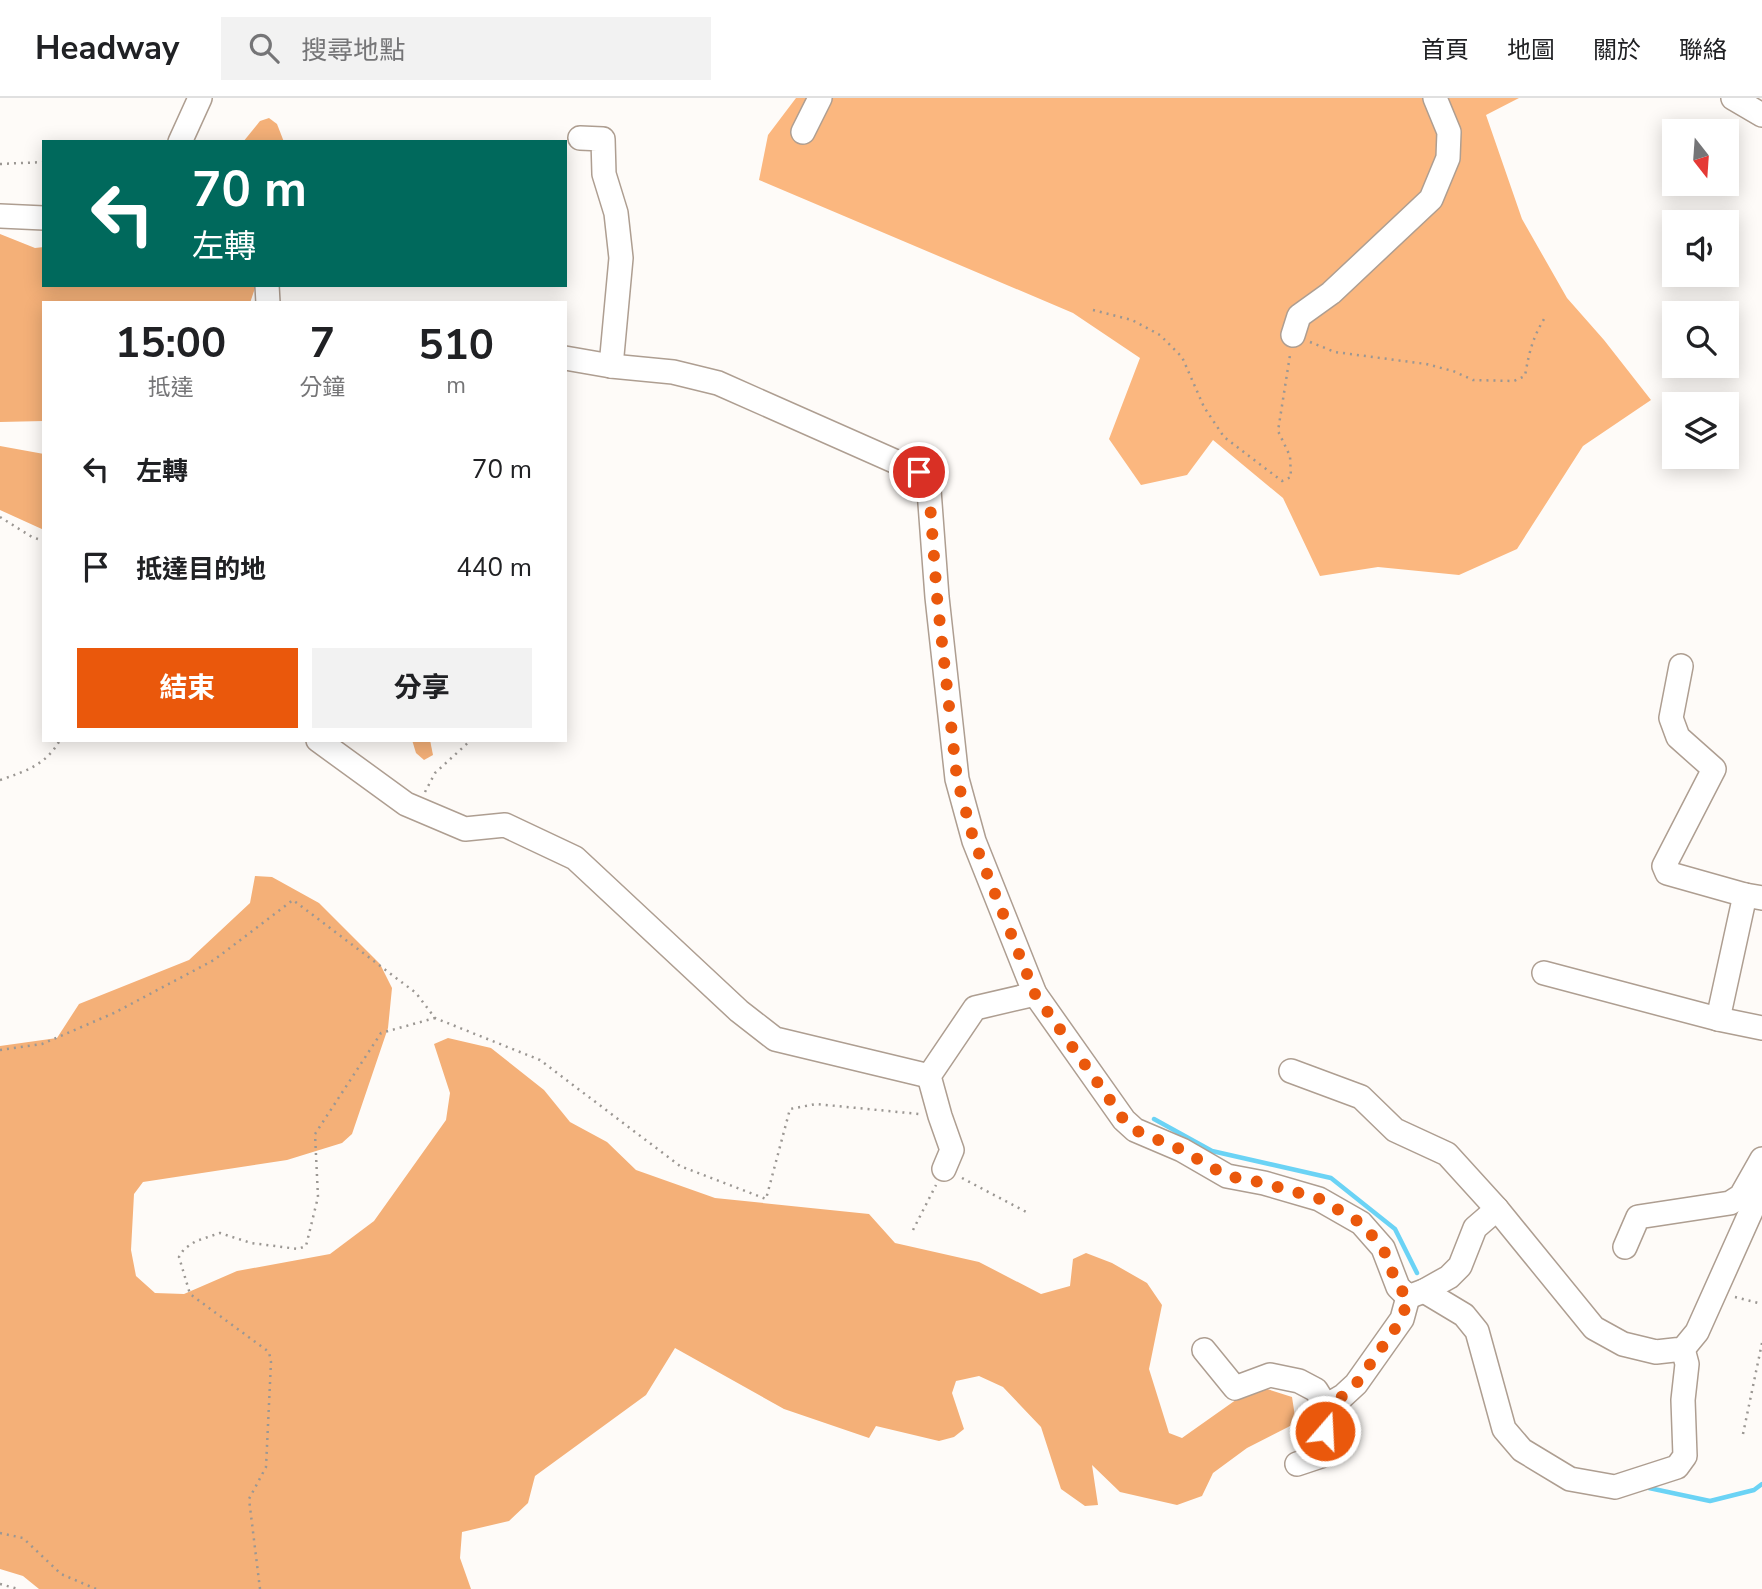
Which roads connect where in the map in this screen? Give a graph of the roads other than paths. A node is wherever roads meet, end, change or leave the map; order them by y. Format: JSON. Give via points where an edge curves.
{"nodes":[{"id":1,"x":200,"y":98,"type":"edge"},
{"id":2,"x":820,"y":98,"type":"edge"},
{"id":3,"x":1435,"y":98,"type":"edge"},
{"id":4,"x":1733,"y":98,"type":"edge"},
{"id":5,"x":1762,"y":115,"type":"edge"},
{"id":6,"x":803,"y":132,"type":"dead end"},
{"id":7,"x":580,"y":138,"type":"dead end"},
{"id":8,"x":181,"y":140,"type":"edge"},
{"id":9,"x":0,"y":216,"type":"edge"},
{"id":10,"x":42,"y":218,"type":"edge"},
{"id":11,"x":1293,"y":335,"type":"road end"},
{"id":12,"x":567,"y":358,"type":"edge"},
{"id":13,"x":611,"y":366,"type":"junction"},
{"id":14,"x":1681,"y":666,"type":"dead end"},
{"id":15,"x":321,"y":742,"type":"edge"},
{"id":16,"x":1754,"y":897,"type":"edge"},
{"id":17,"x":1544,"y":973,"type":"dead end"},
{"id":18,"x":1035,"y":994,"type":"junction"},
{"id":19,"x":1718,"y":1019,"type":"junction"},
{"id":20,"x":1762,"y":1028,"type":"edge"},
{"id":21,"x":1291,"y":1071,"type":"dead end"},
{"id":22,"x":929,"y":1076,"type":"junction"},
{"id":23,"x":1762,"y":1159,"type":"edge"},
{"id":24,"x":944,"y":1169,"type":"road end"},
{"id":25,"x":1762,"y":1187,"type":"edge"},
{"id":26,"x":1497,"y":1209,"type":"junction"},
{"id":27,"x":1625,"y":1247,"type":"dead end"},
{"id":28,"x":1416,"y":1294,"type":"junction"},
{"id":29,"x":1683,"y":1349,"type":"junction"},
{"id":30,"x":1204,"y":1350,"type":"dead end"},
{"id":31,"x":1326,"y":1406,"type":"junction"},
{"id":32,"x":1297,"y":1464,"type":"dead end"}],
"edges":[{"from":1,"to":8,"type":"street"},
{"from":2,"to":6,"type":"street"},
{"from":3,"to":11,"type":"street","via":[[1449,132],[1448,158],[1431,199],[1331,293],[1299,316]]},
{"from":4,"to":5,"type":"street"},
{"from":7,"to":13,"type":"street","via":[[603,139],[604,174],[616,213],[621,258]]},
{"from":9,"to":10,"type":"street"},
{"from":12,"to":13,"type":"street"},
{"from":13,"to":18,"type":"street","via":[[673,372],[718,383],[919,472],[929,490],[957,779],[974,841]]},
{"from":14,"to":16,"type":"street","via":[[1671,718],[1678,737],[1714,769],[1664,866],[1667,873]]},
{"from":15,"to":22,"type":"street","via":[[406,804],[465,829],[505,825],[575,858],[775,1039]]},
{"from":16,"to":19,"type":"street"},
{"from":17,"to":19,"type":"street"},
{"from":18,"to":22,"type":"street","via":[[975,1008]]},
{"from":18,"to":28,"type":"street","via":[[1135,1130],[1227,1176],[1320,1199],[1361,1223],[1383,1248],[1398,1287]]},
{"from":19,"to":20,"type":"street"},
{"from":21,"to":26,"type":"street","via":[[1361,1097],[1395,1130],[1447,1154]]},
{"from":22,"to":24,"type":"street","via":[[952,1150]]},
{"from":23,"to":27,"type":"street","via":[[1741,1196],[1730,1203],[1638,1217]]},
{"from":25,"to":29,"type":"street","via":[[1697,1332]]},
{"from":26,"to":28,"type":"street","via":[[1475,1228],[1460,1266]]},
{"from":26,"to":29,"type":"street","via":[[1594,1328],[1623,1343],[1656,1352]]},
{"from":28,"to":29,"type":"street","via":[[1464,1315],[1478,1331],[1504,1429],[1522,1450],[1570,1479],[1615,1487],[1677,1467],[1685,1456],[1687,1364]]},
{"from":28,"to":31,"type":"street","via":[[1356,1384]]},
{"from":30,"to":31,"type":"street","via":[[1235,1388],[1270,1375],[1316,1390]]},
{"from":31,"to":32,"type":"street","via":[[1324,1455]]}]}
